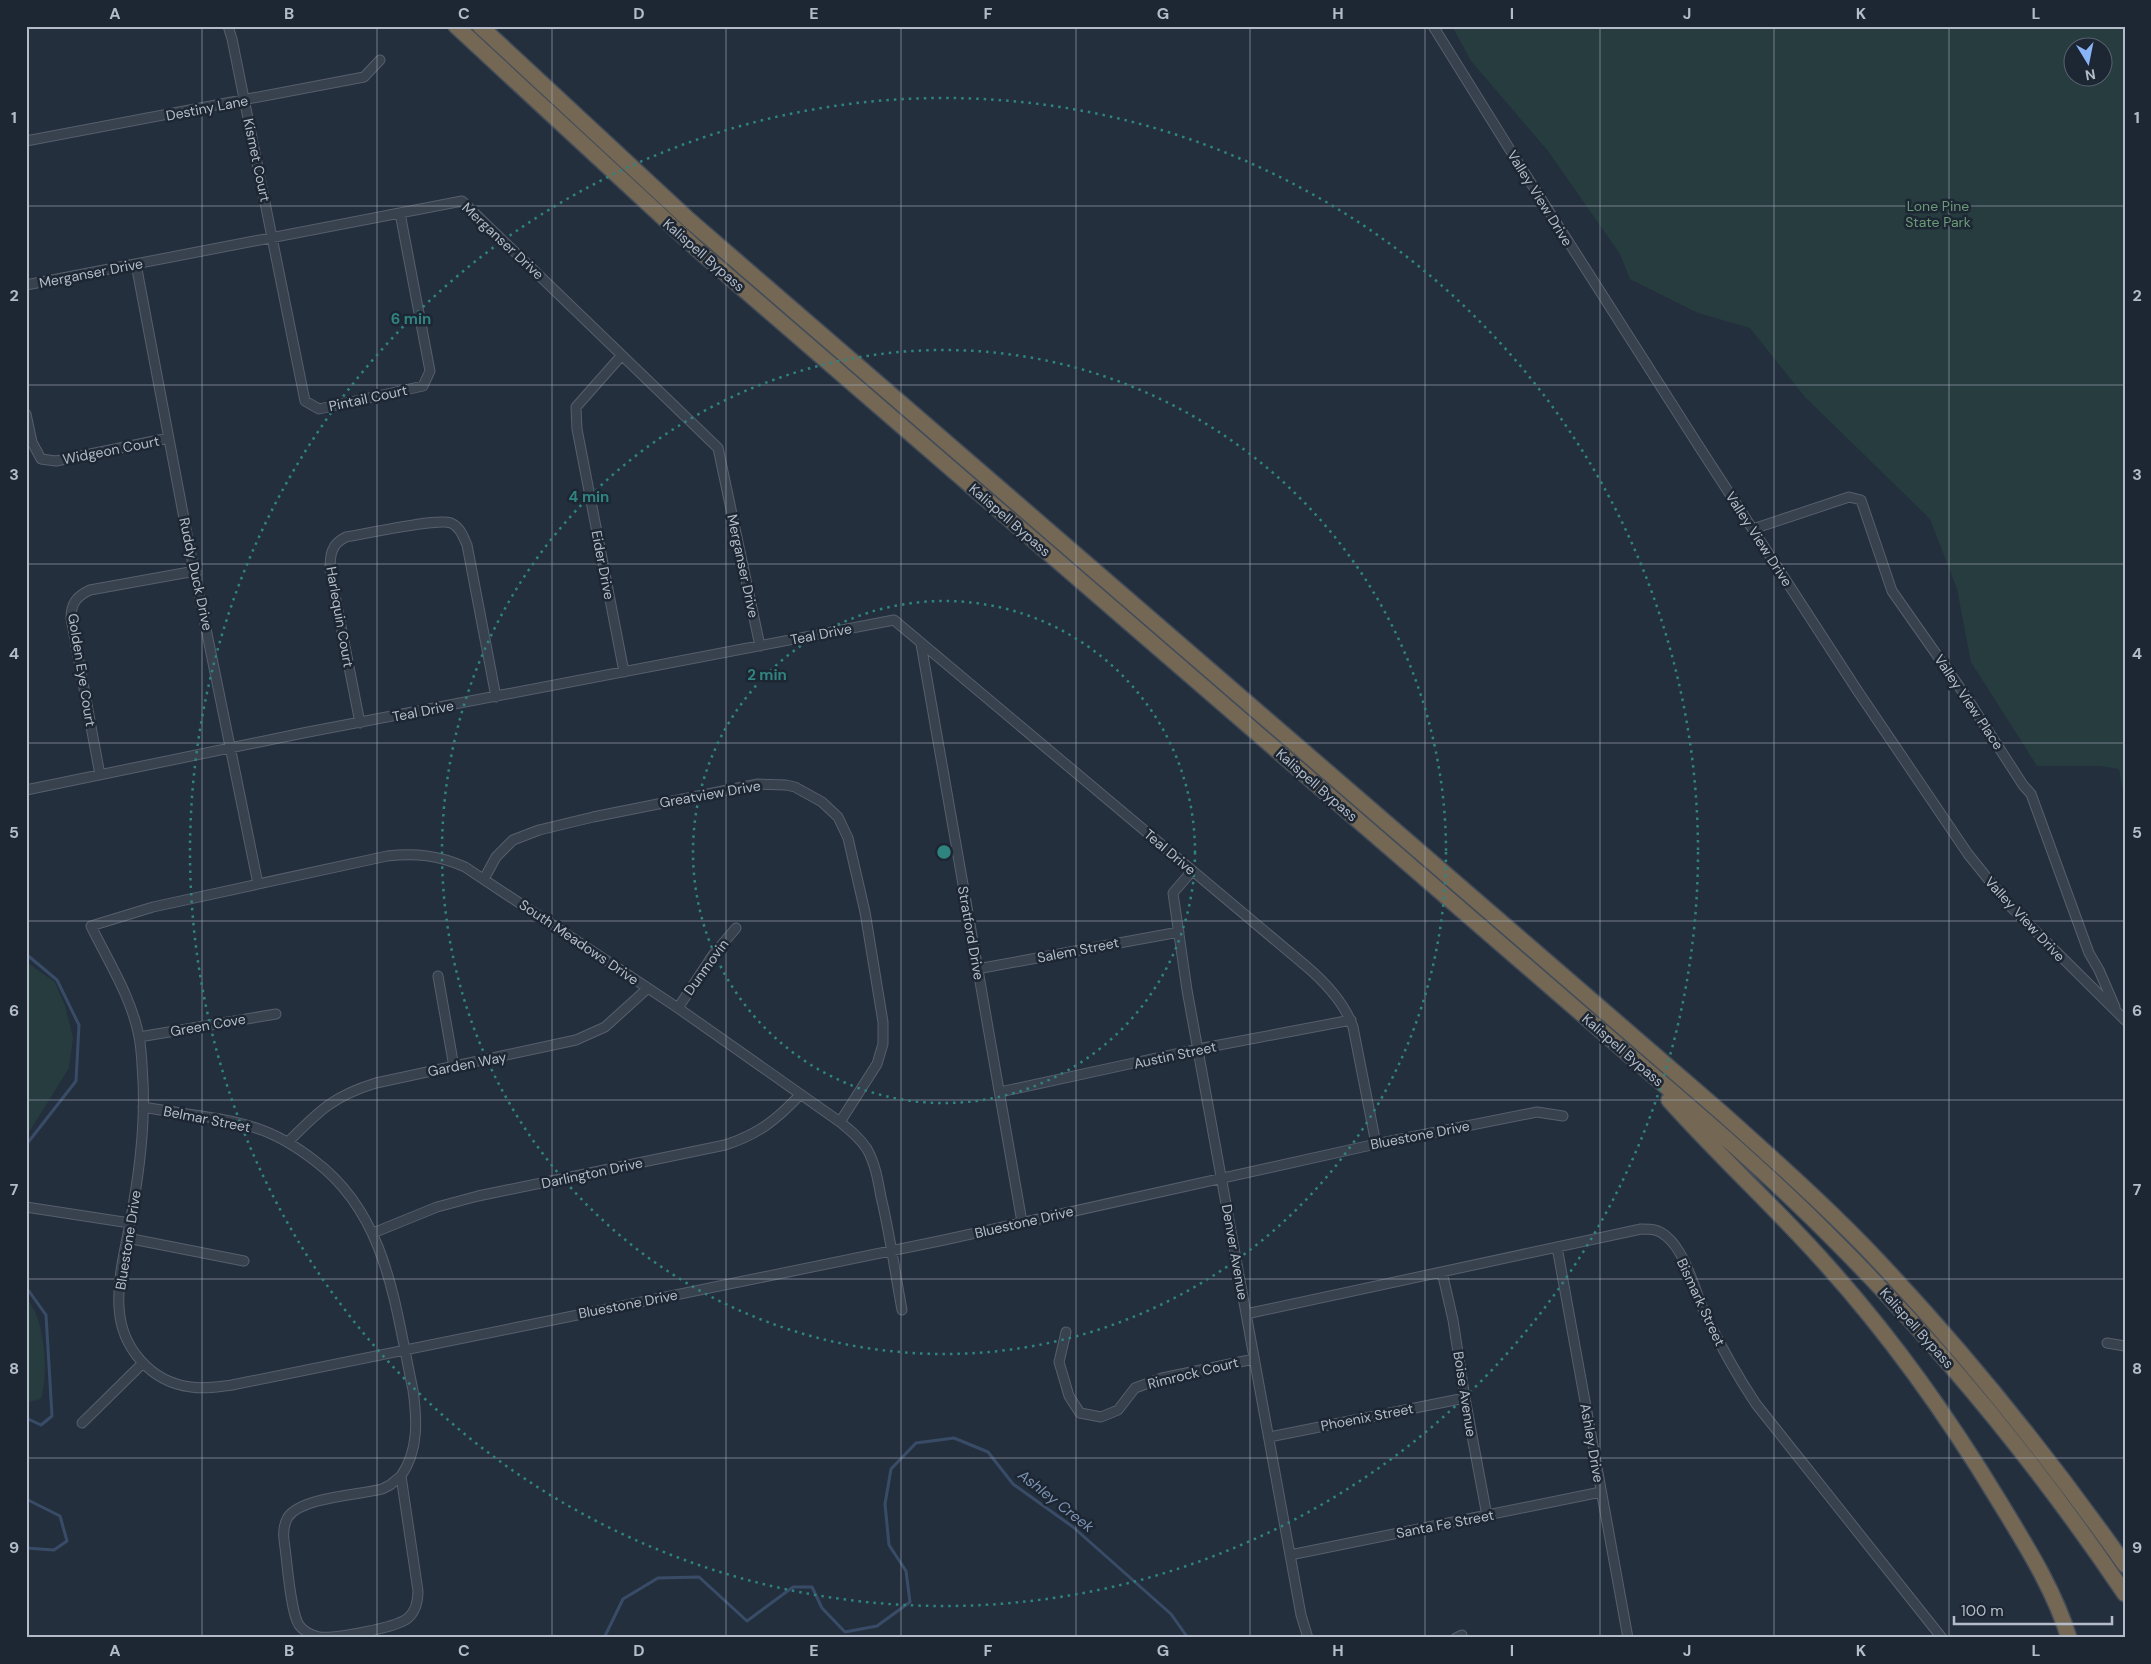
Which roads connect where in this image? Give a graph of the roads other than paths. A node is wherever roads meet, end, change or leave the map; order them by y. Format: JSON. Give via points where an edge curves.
{"nodes":[{"id":1,"x":228,"y":26,"type":"edge"},
{"id":2,"x":456,"y":26,"type":"edge"},
{"id":3,"x":480,"y":26,"type":"edge"},
{"id":4,"x":1433,"y":26,"type":"edge"},
{"id":5,"x":380,"y":60,"type":"dead end"},
{"id":6,"x":245,"y":101,"type":"junction"},
{"id":7,"x":26,"y":142,"type":"edge"},
{"id":8,"x":400,"y":213,"type":"junction"},
{"id":9,"x":273,"y":236,"type":"junction"},
{"id":10,"x":136,"y":264,"type":"junction"},
{"id":11,"x":26,"y":286,"type":"edge"},
{"id":12,"x":622,"y":355,"type":"junction"},
{"id":13,"x":26,"y":414,"type":"edge"},
{"id":14,"x":169,"y":438,"type":"junction"},
{"id":15,"x":1753,"y":529,"type":"junction"},
{"id":16,"x":195,"y":571,"type":"junction"},
{"id":17,"x":922,"y":644,"type":"junction"},
{"id":18,"x":760,"y":646,"type":"junction"},
{"id":19,"x":624,"y":672,"type":"junction"},
{"id":20,"x":496,"y":697,"type":"junction"},
{"id":21,"x":360,"y":722,"type":"junction"},
{"id":22,"x":231,"y":749,"type":"junction"},
{"id":23,"x":100,"y":775,"type":"junction"},
{"id":24,"x":26,"y":790,"type":"edge"},
{"id":25,"x":1192,"y":871,"type":"junction"},
{"id":26,"x":484,"y":879,"type":"junction"},
{"id":27,"x":258,"y":884,"type":"junction"},
{"id":28,"x":92,"y":926,"type":"joint"},
{"id":29,"x":736,"y":928,"type":"dead end"},
{"id":30,"x":1178,"y":932,"type":"junction"},
{"id":31,"x":977,"y":969,"type":"junction"},
{"id":32,"x":438,"y":976,"type":"dead end"},
{"id":33,"x":648,"y":988,"type":"junction"},
{"id":34,"x":678,"y":1008,"type":"junction"},
{"id":35,"x":2117,"y":1012,"type":"junction"},
{"id":36,"x":276,"y":1014,"type":"dead end"},
{"id":37,"x":1351,"y":1020,"type":"junction"},
{"id":38,"x":2125,"y":1020,"type":"edge"},
{"id":39,"x":139,"y":1037,"type":"junction"},
{"id":40,"x":1198,"y":1049,"type":"junction"},
{"id":41,"x":1634,"y":1059,"type":"junction"},
{"id":42,"x":454,"y":1067,"type":"junction"},
{"id":43,"x":1000,"y":1092,"type":"junction"},
{"id":44,"x":800,"y":1095,"type":"junction"},
{"id":45,"x":143,"y":1107,"type":"junction"},
{"id":46,"x":1563,"y":1116,"type":"dead end"},
{"id":47,"x":840,"y":1122,"type":"junction"},
{"id":48,"x":288,"y":1142,"type":"junction"},
{"id":49,"x":1376,"y":1144,"type":"junction"},
{"id":50,"x":1222,"y":1178,"type":"junction"},
{"id":51,"x":26,"y":1207,"type":"edge"},
{"id":52,"x":1022,"y":1222,"type":"junction"},
{"id":53,"x":130,"y":1224,"type":"junction"},
{"id":54,"x":373,"y":1232,"type":"junction"},
{"id":55,"x":127,"y":1238,"type":"junction"},
{"id":56,"x":1557,"y":1247,"type":"junction"},
{"id":57,"x":891,"y":1251,"type":"junction"},
{"id":58,"x":244,"y":1261,"type":"dead end"},
{"id":59,"x":1442,"y":1272,"type":"junction"},
{"id":60,"x":902,"y":1310,"type":"dead end"},
{"id":61,"x":1246,"y":1314,"type":"junction"},
{"id":62,"x":1066,"y":1332,"type":"dead end"},
{"id":63,"x":2107,"y":1343,"type":"dead end"},
{"id":64,"x":2125,"y":1346,"type":"edge"},
{"id":65,"x":405,"y":1351,"type":"junction"},
{"id":66,"x":1254,"y":1359,"type":"junction"},
{"id":67,"x":143,"y":1363,"type":"junction"},
{"id":68,"x":1465,"y":1398,"type":"junction"},
{"id":69,"x":82,"y":1423,"type":"dead end"},
{"id":70,"x":1269,"y":1437,"type":"junction"},
{"id":71,"x":401,"y":1476,"type":"junction"},
{"id":72,"x":1601,"y":1492,"type":"junction"},
{"id":73,"x":1487,"y":1516,"type":"junction"},
{"id":74,"x":1290,"y":1555,"type":"junction"},
{"id":75,"x":2125,"y":1565,"type":"edge"},
{"id":76,"x":2125,"y":1594,"type":"edge"},
{"id":77,"x":1308,"y":1638,"type":"edge"},
{"id":78,"x":1628,"y":1638,"type":"edge"},
{"id":79,"x":1942,"y":1638,"type":"edge"},
{"id":80,"x":2069,"y":1638,"type":"edge"}],
"edges":[{"from":1,"to":6,"type":"street","name":"Kismet Court"},
{"from":2,"to":41,"type":"highway","name":"Kalispell Bypass","via":[[704,255]]},
{"from":3,"to":75,"type":"highway","name":"Kalispell Bypass","via":[[689,220],[1794,1178],[1889,1273],[1978,1372]]},
{"from":4,"to":15,"type":"street","name":"Valley View Drive"},
{"from":5,"to":6,"type":"street","name":"Destiny Lane","via":[[364,77]]},
{"from":6,"to":7,"type":"street","name":"Destiny Lane"},
{"from":6,"to":9,"type":"street","name":"Kismet Court"},
{"from":8,"to":9,"type":"street","name":"Merganser Drive"},
{"from":8,"to":9,"type":"street","name":"Pintail Court","via":[[430,371],[423,386],[319,409],[305,401]]},
{"from":8,"to":12,"type":"street","name":"Merganser Drive","via":[[462,201]]},
{"from":9,"to":10,"type":"street","name":"Merganser Drive"},
{"from":10,"to":11,"type":"street","name":"Merganser Drive"},
{"from":10,"to":14,"type":"street","name":"Ruddy Duck Drive"},
{"from":12,"to":18,"type":"street","name":"Merganser Drive","via":[[718,448]]},
{"from":12,"to":19,"type":"street","name":"Eider Drive","via":[[576,408],[577,429]]},
{"from":13,"to":14,"type":"street","name":"Widgeon Court","via":[[32,442],[41,459],[56,461]]},
{"from":14,"to":16,"type":"street","name":"Ruddy Duck Drive"},
{"from":15,"to":35,"type":"street","name":"Valley View Drive","via":[[1968,854],[2023,920]]},
{"from":15,"to":35,"type":"street","name":"Valley View Place","via":[[1850,497],[1861,500],[1892,591],[2031,794],[2089,953]]},
{"from":16,"to":22,"type":"street","name":"Ruddy Duck Drive"},
{"from":16,"to":23,"type":"street","name":"Golden Eye Court","via":[[90,590],[73,603],[71,618]]},
{"from":17,"to":18,"type":"street","name":"Teal Drive","via":[[894,620]]},
{"from":17,"to":25,"type":"street","name":"Teal Drive"},
{"from":17,"to":31,"type":"street","name":"Stratford Drive"},
{"from":18,"to":19,"type":"street","name":"Teal Drive"},
{"from":19,"to":20,"type":"street","name":"Teal Drive"},
{"from":20,"to":21,"type":"street","name":"Teal Drive"},
{"from":20,"to":21,"type":"street","name":"Harlequin Court","via":[[467,545],[460,529],[450,523],[432,522],[346,537],[332,549],[330,570]]},
{"from":21,"to":22,"type":"street","name":"Teal Drive"},
{"from":22,"to":23,"type":"street","name":"Teal Drive"},
{"from":22,"to":27,"type":"street","name":"Ruddy Duck Drive"},
{"from":23,"to":24,"type":"street","name":"Teal Drive"},
{"from":25,"to":30,"type":"street","name":"Denver Avenue","via":[[1173,893]]},
{"from":25,"to":37,"type":"street","name":"Teal Drive","via":[[1320,978],[1332,990]]},
{"from":26,"to":27,"type":"street","name":"South Meadows Drive","via":[[444,858],[410,854]]},
{"from":26,"to":33,"type":"street","name":"South Meadows Drive"},
{"from":26,"to":47,"type":"street","name":"Greatview Drive","via":[[496,857],[513,840],[593,817],[758,784],[786,785],[822,802],[844,827],[854,859],[883,1022],[883,1044],[877,1064]]},
{"from":27,"to":28,"type":"street","name":"South Meadows Drive","via":[[153,907]]},
{"from":28,"to":39,"type":"street","name":"Bluestone Drive","via":[[127,1000]]},
{"from":29,"to":34,"type":"street","name":"Dunmovin","via":[[713,955]]},
{"from":30,"to":31,"type":"street","name":"Salem Street"},
{"from":30,"to":40,"type":"street","name":"Denver Avenue"},
{"from":31,"to":43,"type":"street","name":"Stratford Drive"},
{"from":32,"to":42,"type":"street"},
{"from":33,"to":34,"type":"street","name":"South Meadows Drive"},
{"from":33,"to":42,"type":"street","name":"Garden Way","via":[[605,1027],[587,1037]]},
{"from":34,"to":44,"type":"street","name":"South Meadows Drive"},
{"from":35,"to":38,"type":"street","name":"Valley View Drive"},
{"from":36,"to":39,"type":"street","name":"Green Cove"},
{"from":37,"to":40,"type":"street","name":"Austin Street"},
{"from":37,"to":49,"type":"street","name":"Teal Drive"},
{"from":39,"to":45,"type":"street","name":"Bluestone Drive"},
{"from":40,"to":43,"type":"street","name":"Austin Street"},
{"from":40,"to":50,"type":"street","name":"Denver Avenue"},
{"from":41,"to":76,"type":"highway","name":"Kalispell Bypass","via":[[1778,1186],[1902,1310],[2018,1448]]},
{"from":41,"to":80,"type":"highway","via":[[1678,1110],[1824,1262],[1900,1354],[1944,1414],[2003,1508],[2051,1593]]},
{"from":42,"to":48,"type":"street","name":"Garden Way","via":[[356,1089],[331,1102]]},
{"from":43,"to":52,"type":"street","name":"Stratford Drive"},
{"from":44,"to":47,"type":"street","name":"South Meadows Drive"},
{"from":44,"to":54,"type":"street","name":"Darlington Drive","via":[[760,1131],[725,1145],[478,1196]]},
{"from":45,"to":48,"type":"street","name":"Belmar Street","via":[[235,1122]]},
{"from":45,"to":53,"type":"street","name":"Bluestone Drive"},
{"from":46,"to":49,"type":"street","name":"Bluestone Drive","via":[[1537,1112]]},
{"from":47,"to":57,"type":"street","name":"South Meadows Drive","via":[[863,1143],[871,1157]]},
{"from":48,"to":54,"type":"street","name":"Belmar Street","via":[[337,1180],[356,1201]]},
{"from":49,"to":50,"type":"street","name":"Bluestone Drive"},
{"from":50,"to":52,"type":"street","name":"Bluestone Drive"},
{"from":50,"to":61,"type":"street","name":"Denver Avenue"},
{"from":51,"to":53,"type":"street"},
{"from":52,"to":57,"type":"street","name":"Bluestone Drive"},
{"from":53,"to":55,"type":"street","name":"Bluestone Drive"},
{"from":54,"to":65,"type":"street","name":"Belmar Street","via":[[391,1286]]},
{"from":55,"to":58,"type":"street"},
{"from":55,"to":67,"type":"street","name":"Bluestone Drive","via":[[119,1285],[120,1315],[128,1344]]},
{"from":56,"to":59,"type":"street","name":"Bismark Street"},
{"from":56,"to":72,"type":"street","name":"Ashley Drive"},
{"from":56,"to":79,"type":"street","name":"Bismark Street","via":[[1641,1229],[1656,1229],[1667,1236],[1682,1258],[1730,1366],[1756,1404]]},
{"from":57,"to":60,"type":"street","name":"South Meadows Drive"},
{"from":57,"to":65,"type":"street","name":"Bluestone Drive"},
{"from":59,"to":61,"type":"street","name":"Bismark Street"},
{"from":59,"to":68,"type":"street","name":"Boise Avenue"},
{"from":61,"to":66,"type":"street","name":"Denver Avenue"},
{"from":62,"to":66,"type":"street","name":"Rimrock Court","via":[[1060,1362],[1069,1396],[1080,1413],[1101,1417],[1118,1410],[1135,1388],[1162,1378]]},
{"from":63,"to":64,"type":"street"},
{"from":65,"to":67,"type":"street","name":"Bluestone Drive","via":[[211,1388],[170,1382]]},
{"from":65,"to":71,"type":"street","name":"Belmar Street","via":[[416,1426],[411,1456]]},
{"from":66,"to":70,"type":"street","name":"Denver Avenue"},
{"from":67,"to":69,"type":"street"},
{"from":68,"to":70,"type":"street","name":"Phoenix Street"},
{"from":68,"to":73,"type":"street","name":"Boise Avenue"},
{"from":70,"to":74,"type":"street","name":"Denver Avenue"},
{"from":71,"to":71,"type":"street","via":[[418,1591],[416,1607],[406,1620],[391,1626],[341,1636],[310,1634],[299,1625],[293,1602],[284,1540],[288,1517],[308,1504],[382,1489]]},
{"from":72,"to":73,"type":"street","name":"Santa Fe Street"},
{"from":72,"to":78,"type":"street","name":"Ashley Drive"},
{"from":73,"to":74,"type":"street","name":"Santa Fe Street"},
{"from":74,"to":77,"type":"street","name":"Denver Avenue","via":[[1302,1624]]}]}
